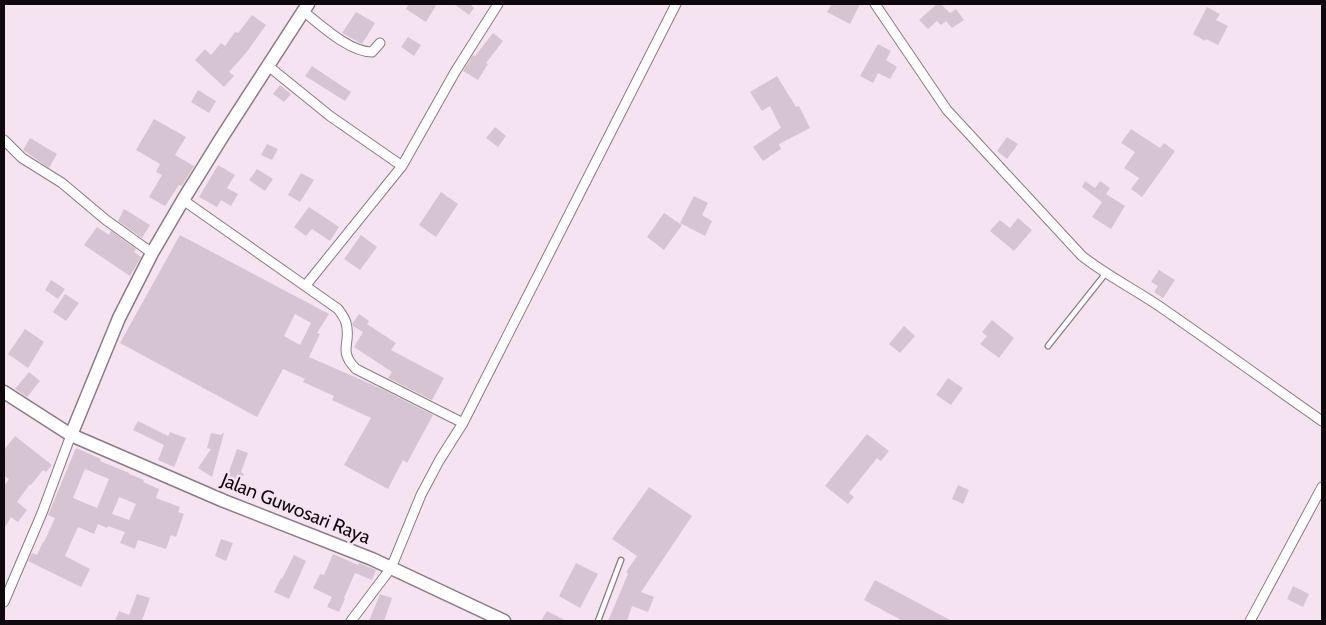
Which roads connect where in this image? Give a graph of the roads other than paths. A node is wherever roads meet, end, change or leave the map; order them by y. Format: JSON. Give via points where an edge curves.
{"nodes":[{"id":1,"x":498,"y":4,"type":"edge"},
{"id":2,"x":676,"y":4,"type":"edge"},
{"id":3,"x":875,"y":4,"type":"edge"},
{"id":4,"x":307,"y":6,"type":"edge"},
{"id":5,"x":380,"y":42,"type":"dead end"},
{"id":6,"x":268,"y":65,"type":"junction"},
{"id":7,"x":4,"y":140,"type":"edge"},
{"id":8,"x":402,"y":166,"type":"junction"},
{"id":9,"x":182,"y":200,"type":"junction"},
{"id":10,"x":152,"y":253,"type":"junction"},
{"id":11,"x":1106,"y":273,"type":"junction"},
{"id":12,"x":306,"y":284,"type":"junction"},
{"id":13,"x":1048,"y":346,"type":"dead end"},
{"id":14,"x":4,"y":392,"type":"edge"},
{"id":15,"x":1322,"y":422,"type":"edge"},
{"id":16,"x":463,"y":423,"type":"junction"},
{"id":17,"x":71,"y":435,"type":"junction"},
{"id":18,"x":1322,"y":487,"type":"edge"},
{"id":19,"x":621,"y":560,"type":"dead end"},
{"id":20,"x":390,"y":568,"type":"junction"},
{"id":21,"x":4,"y":602,"type":"edge"},
{"id":22,"x":351,"y":621,"type":"edge"},
{"id":23,"x":504,"y":621,"type":"edge"},
{"id":24,"x":598,"y":621,"type":"edge"},
{"id":25,"x":1250,"y":621,"type":"edge"}],
"edges":[{"from":1,"to":8,"type":"street"},
{"from":2,"to":16,"type":"street"},
{"from":3,"to":11,"type":"street","via":[[964,130],[992,156],[1082,256]]},
{"from":4,"to":5,"type":"street","via":[[331,33],[362,52],[372,52]]},
{"from":4,"to":6,"type":"street"},
{"from":6,"to":8,"type":"street","via":[[330,116]]},
{"from":6,"to":9,"type":"street"},
{"from":7,"to":10,"type":"street","via":[[22,158],[62,183]]},
{"from":8,"to":12,"type":"street"},
{"from":9,"to":10,"type":"street"},
{"from":9,"to":12,"type":"street"},
{"from":10,"to":17,"type":"street","via":[[119,318]]},
{"from":11,"to":13,"type":"lane"},
{"from":11,"to":15,"type":"street","via":[[1140,293]]},
{"from":12,"to":16,"type":"street","via":[[344,317],[347,324],[346,355],[356,369]]},
{"from":14,"to":17,"type":"street","name":"Jalan Guwosari Raya"},
{"from":16,"to":20,"type":"street","via":[[421,495]]},
{"from":17,"to":20,"type":"street","name":"Jalan Guwosari Raya"},
{"from":17,"to":21,"type":"street"},
{"from":18,"to":25,"type":"street"},
{"from":19,"to":24,"type":"lane"},
{"from":20,"to":22,"type":"street"},
{"from":20,"to":23,"type":"street","name":"Jalan Guwosari Raya"}]}
